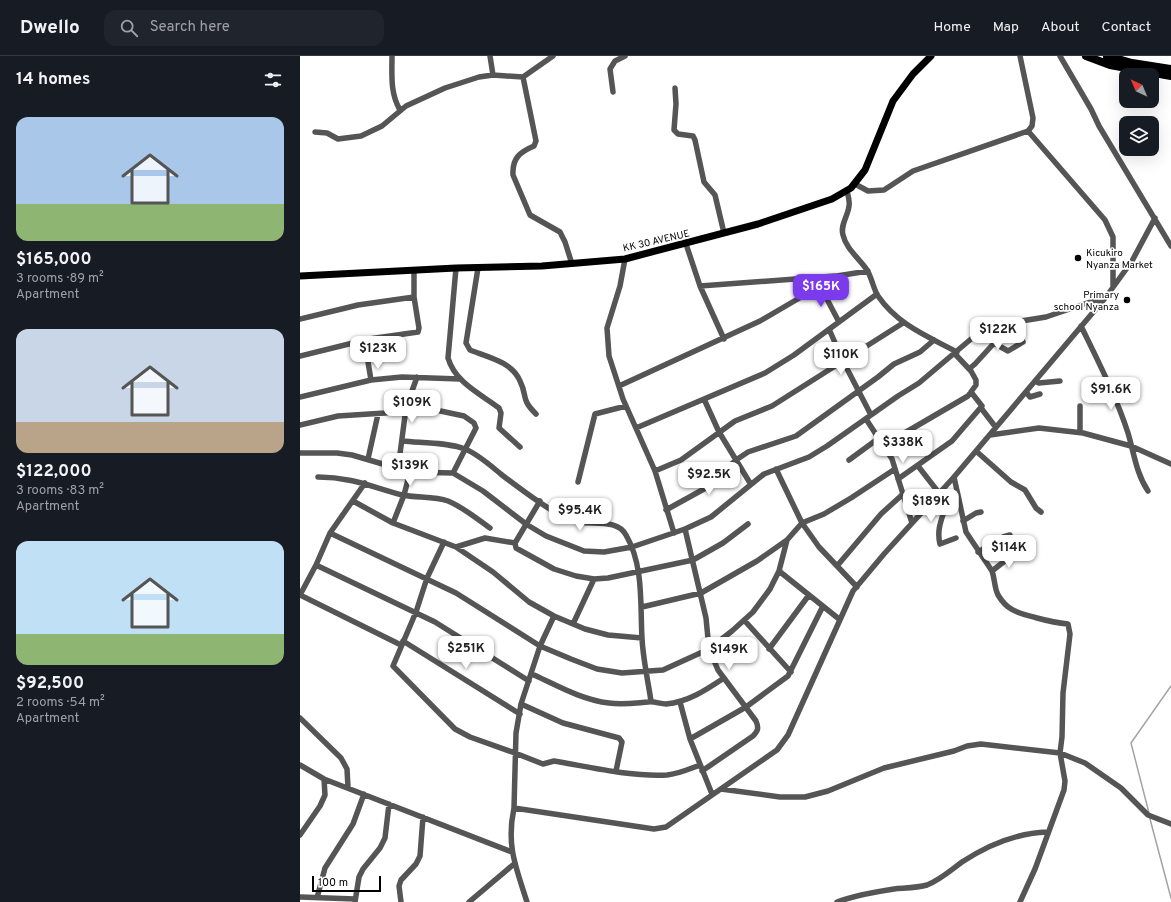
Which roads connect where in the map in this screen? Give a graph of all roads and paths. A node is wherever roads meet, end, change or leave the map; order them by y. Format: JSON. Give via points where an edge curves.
{"nodes":[{"id":1,"x":392,"y":56,"type":"edge"},
{"id":2,"x":490,"y":56,"type":"edge"},
{"id":3,"x":553,"y":56,"type":"edge"},
{"id":4,"x":625,"y":56,"type":"edge"},
{"id":5,"x":931,"y":56,"type":"edge"},
{"id":6,"x":1020,"y":56,"type":"edge"},
{"id":7,"x":1060,"y":56,"type":"edge"},
{"id":8,"x":1086,"y":56,"type":"edge"},
{"id":9,"x":1107,"y":56,"type":"edge"},
{"id":10,"x":1171,"y":69,"type":"edge"},
{"id":11,"x":493,"y":75,"type":"junction"},
{"id":12,"x":1171,"y":76,"type":"edge"},
{"id":13,"x":523,"y":77,"type":"junction"},
{"id":14,"x":675,"y":88,"type":"dead end"},
{"id":15,"x":612,"y":92,"type":"dead end"},
{"id":16,"x":400,"y":110,"type":"junction"},
{"id":17,"x":1028,"y":131,"type":"junction"},
{"id":18,"x":315,"y":132,"type":"dead end"},
{"id":19,"x":854,"y":184,"type":"junction"},
{"id":20,"x":847,"y":190,"type":"junction"},
{"id":21,"x":1155,"y":218,"type":"junction"},
{"id":22,"x":724,"y":233,"type":"junction"},
{"id":23,"x":686,"y":244,"type":"junction"},
{"id":24,"x":1171,"y":246,"type":"edge"},
{"id":25,"x":625,"y":259,"type":"junction"},
{"id":26,"x":572,"y":264,"type":"junction"},
{"id":27,"x":456,"y":268,"type":"junction"},
{"id":28,"x":478,"y":268,"type":"junction"},
{"id":29,"x":414,"y":270,"type":"junction"},
{"id":30,"x":868,"y":271,"type":"junction"},
{"id":31,"x":300,"y":276,"type":"edge"},
{"id":32,"x":837,"y":276,"type":"junction"},
{"id":33,"x":700,"y":286,"type":"junction"},
{"id":34,"x":820,"y":286,"type":"junction"},
{"id":35,"x":1113,"y":287,"type":"junction"},
{"id":36,"x":877,"y":294,"type":"junction"},
{"id":37,"x":414,"y":297,"type":"junction"},
{"id":38,"x":1106,"y":297,"type":"junction"},
{"id":39,"x":300,"y":319,"type":"edge"},
{"id":40,"x":839,"y":322,"type":"junction"},
{"id":41,"x":903,"y":323,"type":"junction"},
{"id":42,"x":1081,"y":326,"type":"junction"},
{"id":43,"x":829,"y":329,"type":"junction"},
{"id":44,"x":986,"y":329,"type":"junction"},
{"id":45,"x":369,"y":339,"type":"junction"},
{"id":46,"x":724,"y":339,"type":"junction"},
{"id":47,"x":934,"y":340,"type":"junction"},
{"id":48,"x":1022,"y":340,"type":"dead end"},
{"id":49,"x":994,"y":343,"type":"junction"},
{"id":50,"x":956,"y":353,"type":"junction"},
{"id":51,"x":300,"y":356,"type":"edge"},
{"id":52,"x":843,"y":361,"type":"junction"},
{"id":53,"x":969,"y":369,"type":"junction"},
{"id":54,"x":418,"y":377,"type":"junction"},
{"id":55,"x":460,"y":379,"type":"junction"},
{"id":56,"x":371,"y":380,"type":"junction"},
{"id":57,"x":1035,"y":381,"type":"junction"},
{"id":58,"x":1060,"y":381,"type":"dead end"},
{"id":59,"x":619,"y":386,"type":"junction"},
{"id":60,"x":859,"y":391,"type":"junction"},
{"id":61,"x":971,"y":392,"type":"junction"},
{"id":62,"x":1026,"y":392,"type":"junction"},
{"id":63,"x":1040,"y":394,"type":"dead end"},
{"id":64,"x":300,"y":397,"type":"edge"},
{"id":65,"x":704,"y":399,"type":"junction"},
{"id":66,"x":626,"y":406,"type":"junction"},
{"id":67,"x":1080,"y":406,"type":"dead end"},
{"id":68,"x":406,"y":408,"type":"junction"},
{"id":69,"x":981,"y":408,"type":"junction"},
{"id":70,"x":378,"y":414,"type":"junction"},
{"id":71,"x":536,"y":414,"type":"dead end"},
{"id":72,"x":871,"y":415,"type":"junction"},
{"id":73,"x":866,"y":419,"type":"junction"},
{"id":74,"x":300,"y":425,"type":"edge"},
{"id":75,"x":994,"y":425,"type":"dead end"},
{"id":76,"x":636,"y":428,"type":"junction"},
{"id":77,"x":719,"y":432,"type":"junction"},
{"id":78,"x":1080,"y":432,"type":"junction"},
{"id":79,"x":990,"y":435,"type":"junction"},
{"id":80,"x":879,"y":438,"type":"junction"},
{"id":81,"x":402,"y":441,"type":"junction"},
{"id":82,"x":1131,"y":446,"type":"junction"},
{"id":83,"x":520,"y":447,"type":"dead end"},
{"id":84,"x":885,"y":447,"type":"junction"},
{"id":85,"x":465,"y":449,"type":"junction"},
{"id":86,"x":976,"y":451,"type":"junction"},
{"id":87,"x":300,"y":453,"type":"edge"},
{"id":88,"x":368,"y":459,"type":"junction"},
{"id":89,"x":736,"y":460,"type":"junction"},
{"id":90,"x":849,"y":460,"type":"dead end"},
{"id":91,"x":1171,"y":464,"type":"edge"},
{"id":92,"x":918,"y":466,"type":"junction"},
{"id":93,"x":398,"y":469,"type":"junction"},
{"id":94,"x":776,"y":469,"type":"junction"},
{"id":95,"x":895,"y":469,"type":"junction"},
{"id":96,"x":655,"y":471,"type":"junction"},
{"id":97,"x":410,"y":472,"type":"junction"},
{"id":98,"x":453,"y":473,"type":"junction"},
{"id":99,"x":318,"y":477,"type":"dead end"},
{"id":100,"x":954,"y":477,"type":"junction"},
{"id":101,"x":898,"y":479,"type":"junction"},
{"id":102,"x":578,"y":482,"type":"dead end"},
{"id":103,"x":365,"y":483,"type":"junction"},
{"id":104,"x":750,"y":484,"type":"junction"},
{"id":105,"x":1148,"y":491,"type":"dead end"},
{"id":106,"x":939,"y":493,"type":"junction"},
{"id":107,"x":903,"y":494,"type":"junction"},
{"id":108,"x":404,"y":495,"type":"junction"},
{"id":109,"x":958,"y":495,"type":"junction"},
{"id":110,"x":540,"y":501,"type":"junction"},
{"id":111,"x":353,"y":502,"type":"junction"},
{"id":112,"x":666,"y":510,"type":"junction"},
{"id":113,"x":981,"y":512,"type":"dead end"},
{"id":114,"x":1041,"y":512,"type":"dead end"},
{"id":115,"x":963,"y":521,"type":"junction"},
{"id":116,"x":393,"y":523,"type":"junction"},
{"id":117,"x":802,"y":523,"type":"junction"},
{"id":118,"x":912,"y":523,"type":"junction"},
{"id":119,"x":526,"y":524,"type":"junction"},
{"id":120,"x":748,"y":524,"type":"dead end"},
{"id":121,"x":490,"y":528,"type":"dead end"},
{"id":122,"x":685,"y":529,"type":"junction"},
{"id":123,"x":330,"y":533,"type":"junction"},
{"id":124,"x":674,"y":533,"type":"junction"},
{"id":125,"x":1010,"y":535,"type":"dead end"},
{"id":126,"x":956,"y":538,"type":"dead end"},
{"id":127,"x":787,"y":540,"type":"junction"},
{"id":128,"x":444,"y":542,"type":"junction"},
{"id":129,"x":515,"y":543,"type":"junction"},
{"id":130,"x":456,"y":547,"type":"junction"},
{"id":131,"x":632,"y":547,"type":"junction"},
{"id":132,"x":978,"y":552,"type":"junction"},
{"id":133,"x":1020,"y":557,"type":"dead end"},
{"id":134,"x":693,"y":560,"type":"junction"},
{"id":135,"x":316,"y":565,"type":"junction"},
{"id":136,"x":837,"y":566,"type":"junction"},
{"id":137,"x":779,"y":571,"type":"junction"},
{"id":138,"x":992,"y":571,"type":"junction"},
{"id":139,"x":638,"y":572,"type":"junction"},
{"id":140,"x":427,"y":578,"type":"junction"},
{"id":141,"x":594,"y":579,"type":"junction"},
{"id":142,"x":857,"y":587,"type":"junction"},
{"id":143,"x":701,"y":593,"type":"junction"},
{"id":144,"x":300,"y":595,"type":"edge"},
{"id":145,"x":810,"y":596,"type":"junction"},
{"id":146,"x":823,"y":606,"type":"junction"},
{"id":147,"x":642,"y":607,"type":"junction"},
{"id":148,"x":416,"y":612,"type":"junction"},
{"id":149,"x":554,"y":616,"type":"junction"},
{"id":150,"x":839,"y":619,"type":"junction"},
{"id":151,"x":744,"y":620,"type":"junction"},
{"id":152,"x":573,"y":624,"type":"junction"},
{"id":153,"x":642,"y":638,"type":"junction"},
{"id":154,"x":402,"y":643,"type":"junction"},
{"id":155,"x":540,"y":646,"type":"junction"},
{"id":156,"x":709,"y":649,"type":"junction"},
{"id":157,"x":769,"y":649,"type":"junction"},
{"id":158,"x":646,"y":672,"type":"junction"},
{"id":159,"x":791,"y":672,"type":"junction"},
{"id":160,"x":532,"y":674,"type":"junction"},
{"id":161,"x":724,"y":678,"type":"junction"},
{"id":162,"x":530,"y":681,"type":"junction"},
{"id":163,"x":651,"y":702,"type":"junction"},
{"id":164,"x":680,"y":702,"type":"junction"},
{"id":165,"x":522,"y":704,"type":"junction"},
{"id":166,"x":746,"y":707,"type":"junction"},
{"id":167,"x":520,"y":714,"type":"junction"},
{"id":168,"x":300,"y":718,"type":"edge"},
{"id":169,"x":690,"y":739,"type":"junction"},
{"id":170,"x":516,"y":753,"type":"junction"},
{"id":171,"x":1060,"y":753,"type":"junction"},
{"id":172,"x":700,"y":765,"type":"junction"},
{"id":173,"x":300,"y":766,"type":"edge"},
{"id":174,"x":616,"y":771,"type":"junction"},
{"id":175,"x":702,"y":771,"type":"junction"},
{"id":176,"x":324,"y":779,"type":"junction"},
{"id":177,"x":348,"y":788,"type":"junction"},
{"id":178,"x":721,"y":789,"type":"junction"},
{"id":179,"x":364,"y":794,"type":"junction"},
{"id":180,"x":712,"y":794,"type":"junction"},
{"id":181,"x":389,"y":804,"type":"junction"},
{"id":182,"x":514,"y":808,"type":"junction"},
{"id":183,"x":423,"y":818,"type":"junction"},
{"id":184,"x":1171,"y":824,"type":"edge"},
{"id":185,"x":1047,"y":832,"type":"junction"},
{"id":186,"x":300,"y":835,"type":"edge"},
{"id":187,"x":512,"y":852,"type":"junction"},
{"id":188,"x":514,"y":864,"type":"junction"},
{"id":189,"x":300,"y":896,"type":"edge"},
{"id":190,"x":317,"y":898,"type":"junction"},
{"id":191,"x":355,"y":900,"type":"edge"},
{"id":192,"x":401,"y":902,"type":"edge"},
{"id":193,"x":469,"y":902,"type":"edge"},
{"id":194,"x":527,"y":902,"type":"edge"},
{"id":195,"x":837,"y":902,"type":"edge"},
{"id":196,"x":1020,"y":902,"type":"edge"}],
"edges":[{"from":1,"to":16,"type":"street","via":[[392,85]]},
{"from":2,"to":11,"type":"street"},
{"from":3,"to":13,"type":"street"},
{"from":4,"to":15,"type":"street","via":[[615,61],[610,68]]},
{"from":5,"to":19,"type":"main road","name":"KK 30 AVENUE","via":[[913,74],[893,101],[870,160]]},
{"from":6,"to":17,"type":"street","via":[[1033,118]]},
{"from":7,"to":21,"type":"street","via":[[1098,126]]},
{"from":8,"to":12,"type":"highway","via":[[1110,66]]},
{"from":9,"to":10,"type":"highway"},
{"from":11,"to":13,"type":"street"},
{"from":11,"to":16,"type":"street","via":[[445,88]]},
{"from":13,"to":26,"type":"street","via":[[536,141],[534,146],[517,155],[513,175],[530,215],[560,232]]},
{"from":14,"to":22,"type":"street","via":[[674,130],[678,134],[689,134],[695,140],[704,182],[715,194]]},
{"from":16,"to":18,"type":"street","via":[[382,126],[361,136],[338,139],[327,133]]},
{"from":17,"to":19,"type":"street","via":[[913,171],[884,190],[868,191]]},
{"from":17,"to":35,"type":"street","via":[[1111,230]]},
{"from":19,"to":20,"type":"main road","name":"KK 30 AVENUE"},
{"from":20,"to":22,"type":"main road","name":"KK 30 AVENUE","via":[[832,200]]},
{"from":20,"to":30,"type":"street","via":[[850,204],[842,226],[842,235]]},
{"from":21,"to":24,"type":"street"},
{"from":21,"to":35,"type":"street","via":[[1132,261]]},
{"from":22,"to":23,"type":"main road","name":"KK 30 AVENUE"},
{"from":23,"to":25,"type":"main road","name":"KK 30 AVENUE"},
{"from":23,"to":33,"type":"street"},
{"from":25,"to":26,"type":"main road","name":"KK 30 AVENUE"},
{"from":25,"to":59,"type":"street","via":[[620,286],[608,322],[607,338],[611,364]]},
{"from":26,"to":28,"type":"main road","name":"KK 30 AVENUE"},
{"from":27,"to":28,"type":"main road","name":"KK 30 AVENUE"},
{"from":27,"to":29,"type":"main road","name":"KK 30 AVENUE"},
{"from":27,"to":55,"type":"street","via":[[448,358],[454,373]]},
{"from":28,"to":71,"type":"street","via":[[467,347],[508,366],[521,381],[524,400]]},
{"from":29,"to":31,"type":"main road","name":"KK 30 AVENUE"},
{"from":29,"to":37,"type":"street"},
{"from":30,"to":32,"type":"street"},
{"from":30,"to":36,"type":"street"},
{"from":32,"to":33,"type":"street"},
{"from":32,"to":34,"type":"street"},
{"from":33,"to":46,"type":"street"},
{"from":34,"to":40,"type":"street"},
{"from":34,"to":46,"type":"street"},
{"from":35,"to":38,"type":"street"},
{"from":36,"to":40,"type":"street"},
{"from":36,"to":41,"type":"street","via":[[893,315]]},
{"from":37,"to":39,"type":"street","via":[[358,305]]},
{"from":37,"to":45,"type":"street","via":[[418,332]]},
{"from":38,"to":42,"type":"street"},
{"from":38,"to":44,"type":"street","via":[[1046,317],[1016,320]]},
{"from":40,"to":43,"type":"street"},
{"from":41,"to":47,"type":"street"},
{"from":41,"to":52,"type":"street"},
{"from":42,"to":57,"type":"street"},
{"from":42,"to":82,"type":"street","via":[[1107,379]]},
{"from":43,"to":52,"type":"street"},
{"from":43,"to":65,"type":"street","via":[[765,373]]},
{"from":44,"to":49,"type":"street","via":[[996,341]]},
{"from":44,"to":50,"type":"street"},
{"from":45,"to":51,"type":"street"},
{"from":45,"to":56,"type":"street","via":[[365,344]]},
{"from":46,"to":59,"type":"street"},
{"from":47,"to":50,"type":"street"},
{"from":47,"to":60,"type":"street","via":[[920,352],[894,364]]},
{"from":48,"to":49,"type":"street","via":[[1023,342],[1008,351]]},
{"from":49,"to":53,"type":"street"},
{"from":50,"to":53,"type":"street"},
{"from":50,"to":72,"type":"street","via":[[919,383]]},
{"from":52,"to":60,"type":"street"},
{"from":52,"to":77,"type":"street","via":[[772,406],[735,421]]},
{"from":53,"to":61,"type":"street","via":[[976,380]]},
{"from":54,"to":55,"type":"street"},
{"from":54,"to":56,"type":"street"},
{"from":54,"to":68,"type":"street"},
{"from":55,"to":83,"type":"street","via":[[499,408],[499,428]]},
{"from":56,"to":64,"type":"street"},
{"from":57,"to":58,"type":"street"},
{"from":57,"to":62,"type":"street"},
{"from":59,"to":66,"type":"street"},
{"from":60,"to":72,"type":"street"},
{"from":60,"to":89,"type":"street","via":[[796,436],[759,448]]},
{"from":61,"to":69,"type":"street"},
{"from":61,"to":84,"type":"street"},
{"from":62,"to":63,"type":"street","via":[[1030,397]]},
{"from":62,"to":79,"type":"street"},
{"from":65,"to":76,"type":"street"},
{"from":65,"to":77,"type":"street"},
{"from":66,"to":76,"type":"street"},
{"from":66,"to":102,"type":"street","via":[[595,414]]},
{"from":67,"to":78,"type":"street"},
{"from":68,"to":70,"type":"street"},
{"from":68,"to":81,"type":"street"},
{"from":68,"to":85,"type":"street","via":[[464,416],[476,425]]},
{"from":69,"to":75,"type":"street"},
{"from":69,"to":92,"type":"street","via":[[952,441]]},
{"from":70,"to":74,"type":"street","via":[[338,416]]},
{"from":70,"to":88,"type":"street"},
{"from":72,"to":73,"type":"street"},
{"from":73,"to":80,"type":"street"},
{"from":73,"to":94,"type":"street","via":[[809,457]]},
{"from":76,"to":96,"type":"street"},
{"from":77,"to":89,"type":"street"},
{"from":77,"to":96,"type":"street","via":[[681,460]]},
{"from":78,"to":79,"type":"street","via":[[1032,428]]},
{"from":78,"to":82,"type":"street"},
{"from":79,"to":86,"type":"street"},
{"from":80,"to":84,"type":"street"},
{"from":80,"to":90,"type":"street"},
{"from":81,"to":85,"type":"street"},
{"from":81,"to":93,"type":"street"},
{"from":82,"to":91,"type":"street"},
{"from":82,"to":105,"type":"street","via":[[1137,469]]},
{"from":84,"to":95,"type":"street"},
{"from":85,"to":98,"type":"street"},
{"from":85,"to":110,"type":"street"},
{"from":86,"to":100,"type":"street"},
{"from":86,"to":114,"type":"street","via":[[1011,482],[1025,490]]},
{"from":87,"to":88,"type":"street","via":[[337,453]]},
{"from":88,"to":93,"type":"street"},
{"from":89,"to":104,"type":"street"},
{"from":89,"to":112,"type":"street","via":[[704,489]]},
{"from":92,"to":101,"type":"street"},
{"from":92,"to":106,"type":"street"},
{"from":93,"to":97,"type":"street"},
{"from":94,"to":104,"type":"street"},
{"from":94,"to":117,"type":"street"},
{"from":95,"to":101,"type":"street"},
{"from":95,"to":117,"type":"street","via":[[824,514]]},
{"from":96,"to":112,"type":"street"},
{"from":97,"to":98,"type":"street"},
{"from":97,"to":108,"type":"street"},
{"from":98,"to":119,"type":"street","via":[[483,491]]},
{"from":99,"to":103,"type":"street"},
{"from":100,"to":106,"type":"street"},
{"from":100,"to":109,"type":"street"},
{"from":101,"to":107,"type":"street"},
{"from":103,"to":108,"type":"street"},
{"from":103,"to":111,"type":"street"},
{"from":104,"to":122,"type":"street","via":[[711,517]]},
{"from":106,"to":118,"type":"street"},
{"from":107,"to":118,"type":"street"},
{"from":107,"to":136,"type":"street"},
{"from":108,"to":116,"type":"street"},
{"from":108,"to":121,"type":"street","via":[[449,501]]},
{"from":109,"to":115,"type":"street"},
{"from":109,"to":126,"type":"street","via":[[948,494],[938,536],[940,544]]},
{"from":110,"to":119,"type":"street"},
{"from":110,"to":131,"type":"street","via":[[570,520],[584,524],[615,524],[625,534]]},
{"from":111,"to":116,"type":"street"},
{"from":111,"to":123,"type":"street"},
{"from":112,"to":124,"type":"street"},
{"from":113,"to":115,"type":"street"},
{"from":115,"to":132,"type":"street","via":[[966,532]]},
{"from":116,"to":128,"type":"street"},
{"from":117,"to":127,"type":"street"},
{"from":117,"to":136,"type":"street","via":[[819,548]]},
{"from":118,"to":142,"type":"street"},
{"from":119,"to":129,"type":"street"},
{"from":119,"to":131,"type":"street","via":[[546,536],[584,551],[604,552]]},
{"from":120,"to":134,"type":"street","via":[[723,543]]},
{"from":122,"to":124,"type":"street"},
{"from":122,"to":134,"type":"street"},
{"from":123,"to":135,"type":"street"},
{"from":123,"to":140,"type":"street"},
{"from":124,"to":131,"type":"street"},
{"from":125,"to":132,"type":"street","via":[[992,542]]},
{"from":127,"to":137,"type":"street"},
{"from":127,"to":143,"type":"street","via":[[757,561]]},
{"from":128,"to":130,"type":"street"},
{"from":128,"to":140,"type":"street"},
{"from":129,"to":130,"type":"street","via":[[485,538]]},
{"from":129,"to":141,"type":"street","via":[[516,548],[554,569]]},
{"from":130,"to":149,"type":"street","via":[[493,572],[529,602]]},
{"from":131,"to":139,"type":"street"},
{"from":132,"to":138,"type":"street"},
{"from":133,"to":138,"type":"street","via":[[1006,560]]},
{"from":134,"to":139,"type":"street"},
{"from":134,"to":143,"type":"street"},
{"from":135,"to":144,"type":"street"},
{"from":135,"to":148,"type":"street"},
{"from":136,"to":142,"type":"street"},
{"from":137,"to":145,"type":"street"},
{"from":137,"to":151,"type":"street","via":[[761,600]]},
{"from":138,"to":171,"type":"street","via":[[998,595],[1016,613],[1048,622],[1068,624],[1070,634],[1063,693]]},
{"from":139,"to":141,"type":"street"},
{"from":139,"to":147,"type":"street"},
{"from":140,"to":148,"type":"street"},
{"from":140,"to":155,"type":"street"},
{"from":141,"to":152,"type":"street"},
{"from":142,"to":150,"type":"street","via":[[849,597]]},
{"from":143,"to":147,"type":"street"},
{"from":143,"to":156,"type":"street"},
{"from":144,"to":154,"type":"street"},
{"from":145,"to":146,"type":"street"},
{"from":145,"to":157,"type":"street"},
{"from":146,"to":150,"type":"street"},
{"from":146,"to":159,"type":"street"},
{"from":147,"to":153,"type":"street"},
{"from":148,"to":154,"type":"street"},
{"from":148,"to":162,"type":"street","via":[[454,632]]},
{"from":149,"to":152,"type":"street"},
{"from":149,"to":155,"type":"street"},
{"from":150,"to":178,"type":"street","via":[[821,664],[782,743],[762,761]]},
{"from":151,"to":156,"type":"street"},
{"from":151,"to":157,"type":"street"},
{"from":152,"to":153,"type":"street","via":[[608,635]]},
{"from":153,"to":158,"type":"street"},
{"from":154,"to":167,"type":"street"},
{"from":154,"to":170,"type":"street","via":[[393,663],[395,669],[448,723],[470,737]]},
{"from":155,"to":158,"type":"street","via":[[597,669],[622,673]]},
{"from":155,"to":160,"type":"street"},
{"from":156,"to":158,"type":"street","via":[[663,670]]},
{"from":156,"to":161,"type":"street"},
{"from":157,"to":159,"type":"street"},
{"from":158,"to":163,"type":"street"},
{"from":159,"to":166,"type":"street"},
{"from":160,"to":162,"type":"street"},
{"from":160,"to":163,"type":"street","via":[[574,693],[608,703]]},
{"from":161,"to":164,"type":"street"},
{"from":161,"to":166,"type":"street"},
{"from":162,"to":165,"type":"street"},
{"from":163,"to":164,"type":"street"},
{"from":164,"to":169,"type":"street"},
{"from":165,"to":167,"type":"street"},
{"from":165,"to":174,"type":"street","via":[[563,723],[619,738],[622,742]]},
{"from":166,"to":169,"type":"street"},
{"from":166,"to":175,"type":"street","via":[[756,721],[757,731]]},
{"from":167,"to":170,"type":"street","via":[[516,733]]},
{"from":168,"to":177,"type":"street","via":[[341,758],[347,769]]},
{"from":169,"to":172,"type":"street"},
{"from":170,"to":174,"type":"street","via":[[543,764],[554,761]]},
{"from":170,"to":182,"type":"street"},
{"from":171,"to":178,"type":"street","via":[[981,744],[884,768],[828,791],[805,797],[780,797]]},
{"from":171,"to":184,"type":"street","via":[[1085,763],[1108,778],[1148,815]]},
{"from":171,"to":185,"type":"street","via":[[1064,790]]},
{"from":172,"to":174,"type":"street","via":[[668,775]]},
{"from":172,"to":175,"type":"street"},
{"from":173,"to":176,"type":"street"},
{"from":175,"to":180,"type":"street"},
{"from":176,"to":177,"type":"street"},
{"from":176,"to":186,"type":"street","via":[[325,795]]},
{"from":177,"to":179,"type":"street"},
{"from":178,"to":180,"type":"street"},
{"from":179,"to":181,"type":"street"},
{"from":179,"to":190,"type":"street","via":[[353,824],[325,868]]},
{"from":180,"to":182,"type":"street","via":[[666,827],[654,829]]},
{"from":181,"to":183,"type":"street"},
{"from":181,"to":191,"type":"street","via":[[385,838],[359,877]]},
{"from":182,"to":187,"type":"street","via":[[510,828]]},
{"from":183,"to":187,"type":"street"},
{"from":183,"to":192,"type":"street","via":[[420,856],[401,880]]},
{"from":185,"to":195,"type":"street","via":[[1014,836],[964,862],[936,882],[924,886],[856,895]]},
{"from":185,"to":196,"type":"street","via":[[1035,869]]},
{"from":187,"to":188,"type":"street"},
{"from":188,"to":193,"type":"street"},
{"from":188,"to":194,"type":"street"},
{"from":189,"to":190,"type":"street"},
{"from":190,"to":191,"type":"street"}]}
